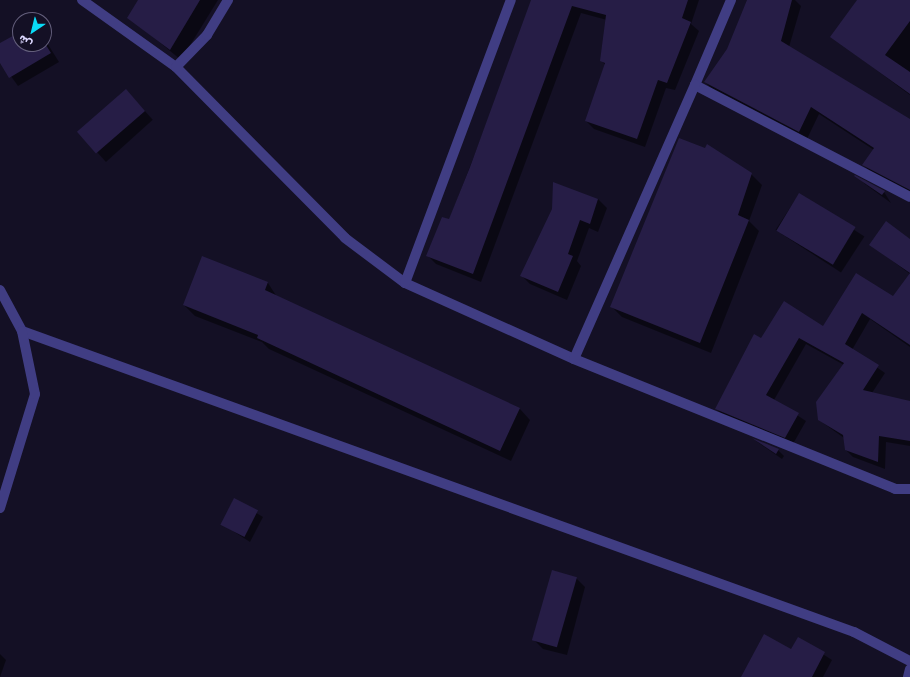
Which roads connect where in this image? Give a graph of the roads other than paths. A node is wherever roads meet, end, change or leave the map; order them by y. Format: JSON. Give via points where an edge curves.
{"nodes":[{"id":1,"x":82,"y":0,"type":"edge"},
{"id":2,"x":228,"y":0,"type":"edge"},
{"id":3,"x":511,"y":0,"type":"edge"},
{"id":4,"x":731,"y":0,"type":"edge"},
{"id":5,"x":176,"y":67,"type":"junction"},
{"id":6,"x":694,"y":85,"type":"junction"},
{"id":7,"x":910,"y":197,"type":"edge"},
{"id":8,"x":404,"y":283,"type":"junction"},
{"id":9,"x":0,"y":290,"type":"edge"},
{"id":10,"x":22,"y":331,"type":"junction"},
{"id":11,"x":574,"y":359,"type":"junction"},
{"id":12,"x":910,"y":489,"type":"edge"},
{"id":13,"x":0,"y":508,"type":"edge"},
{"id":14,"x":910,"y":661,"type":"edge"},
{"id":15,"x":910,"y":669,"type":"edge"},
{"id":16,"x":908,"y":677,"type":"edge"}],
"edges":[{"from":1,"to":5,"type":"street"},
{"from":2,"to":5,"type":"street","via":[[207,35]]},
{"from":3,"to":8,"type":"street"},
{"from":4,"to":6,"type":"street"},
{"from":5,"to":8,"type":"street","via":[[345,238]]},
{"from":6,"to":7,"type":"street"},
{"from":6,"to":11,"type":"street"},
{"from":8,"to":11,"type":"street"},
{"from":9,"to":10,"type":"street"},
{"from":10,"to":13,"type":"street","via":[[35,394]]},
{"from":10,"to":14,"type":"street","via":[[854,632]]},
{"from":11,"to":12,"type":"street","via":[[895,489]]},
{"from":15,"to":16,"type":"street"}]}
